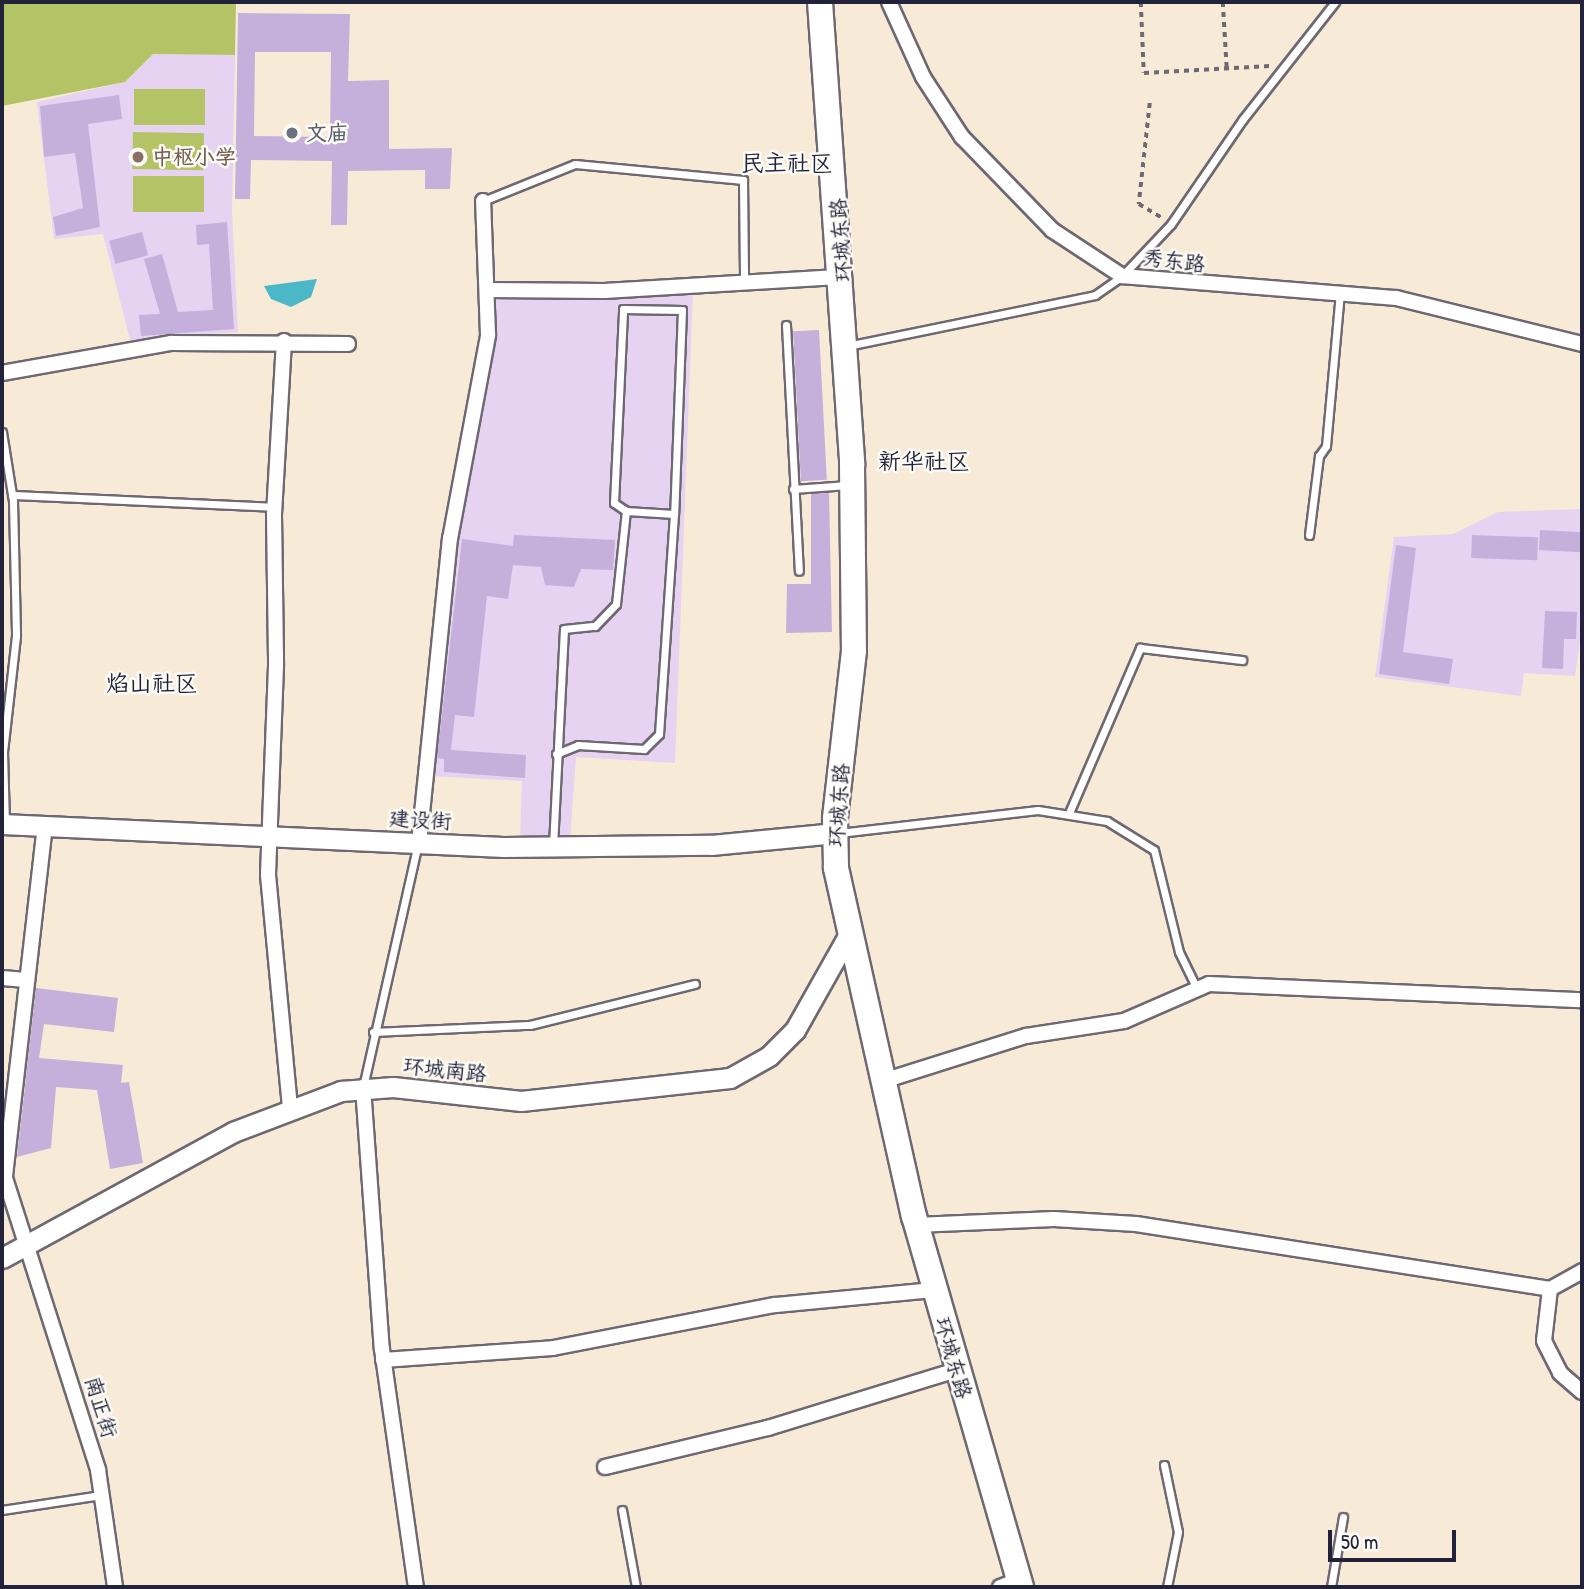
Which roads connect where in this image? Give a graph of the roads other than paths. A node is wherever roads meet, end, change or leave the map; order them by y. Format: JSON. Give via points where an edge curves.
{"nodes":[{"id":1,"x":820,"y":2,"type":"edge"},
{"id":2,"x":889,"y":2,"type":"edge"},
{"id":3,"x":1335,"y":2,"type":"edge"},
{"id":4,"x":483,"y":201,"type":"joint"},
{"id":5,"x":1122,"y":276,"type":"junction"},
{"id":6,"x":843,"y":277,"type":"junction"},
{"id":7,"x":744,"y":282,"type":"junction"},
{"id":8,"x":489,"y":289,"type":"junction"},
{"id":9,"x":1340,"y":292,"type":"junction"},
{"id":10,"x":786,"y":326,"type":"dead end"},
{"id":11,"x":284,"y":341,"type":"junction"},
{"id":12,"x":348,"y":344,"type":"dead end"},
{"id":13,"x":1582,"y":344,"type":"edge"},
{"id":14,"x":847,"y":346,"type":"junction"},
{"id":15,"x":2,"y":373,"type":"edge"},
{"id":16,"x":2,"y":432,"type":"edge"},
{"id":17,"x":852,"y":485,"type":"junction"},
{"id":18,"x":793,"y":489,"type":"junction"},
{"id":19,"x":12,"y":495,"type":"junction"},
{"id":20,"x":274,"y":507,"type":"junction"},
{"id":21,"x":626,"y":511,"type":"junction"},
{"id":22,"x":674,"y":514,"type":"junction"},
{"id":23,"x":1309,"y":535,"type":"dead end"},
{"id":24,"x":799,"y":571,"type":"dead end"},
{"id":25,"x":1242,"y":660,"type":"dead end"},
{"id":26,"x":556,"y":754,"type":"junction"},
{"id":27,"x":1069,"y":813,"type":"junction"},
{"id":28,"x":3,"y":824,"type":"edge"},
{"id":29,"x":45,"y":825,"type":"junction"},
{"id":30,"x":835,"y":833,"type":"junction"},
{"id":31,"x":269,"y":835,"type":"junction"},
{"id":32,"x":418,"y":843,"type":"junction"},
{"id":33,"x":553,"y":846,"type":"junction"},
{"id":34,"x":849,"y":934,"type":"junction"},
{"id":35,"x":2,"y":978,"type":"edge"},
{"id":36,"x":26,"y":980,"type":"junction"},
{"id":37,"x":695,"y":984,"type":"dead end"},
{"id":38,"x":1196,"y":987,"type":"junction"},
{"id":39,"x":1582,"y":1000,"type":"edge"},
{"id":40,"x":373,"y":1032,"type":"junction"},
{"id":41,"x":883,"y":1081,"type":"junction"},
{"id":42,"x":363,"y":1087,"type":"junction"},
{"id":43,"x":7,"y":1098,"type":"edge"},
{"id":44,"x":290,"y":1108,"type":"junction"},
{"id":45,"x":916,"y":1225,"type":"junction"},
{"id":46,"x":28,"y":1243,"type":"junction"},
{"id":47,"x":2,"y":1258,"type":"edge"},
{"id":48,"x":1582,"y":1271,"type":"edge"},
{"id":49,"x":1550,"y":1289,"type":"junction"},
{"id":50,"x":934,"y":1290,"type":"junction"},
{"id":51,"x":383,"y":1360,"type":"junction"},
{"id":52,"x":956,"y":1370,"type":"junction"},
{"id":53,"x":1582,"y":1392,"type":"edge"},
{"id":54,"x":1164,"y":1465,"type":"dead end"},
{"id":55,"x":605,"y":1467,"type":"dead end"},
{"id":56,"x":104,"y":1494,"type":"junction"},
{"id":57,"x":2,"y":1510,"type":"edge"},
{"id":58,"x":622,"y":1510,"type":"dead end"},
{"id":59,"x":1343,"y":1517,"type":"dead end"},
{"id":60,"x":1013,"y":1585,"type":"edge"},
{"id":61,"x":115,"y":1587,"type":"edge"},
{"id":62,"x":416,"y":1587,"type":"edge"},
{"id":63,"x":636,"y":1587,"type":"edge"},
{"id":64,"x":1167,"y":1587,"type":"edge"},
{"id":65,"x":1331,"y":1587,"type":"edge"}],
"edges":[{"from":1,"to":6,"type":"highway","name":"环城东路"},
{"from":2,"to":5,"type":"street","name":"秀东路","via":[[923,77],[962,137],[1052,230]]},
{"from":3,"to":5,"type":"lane","via":[[1171,223]]},
{"from":4,"to":7,"type":"lane","via":[[575,164],[743,180]]},
{"from":4,"to":8,"type":"street"},
{"from":5,"to":9,"type":"street","name":"秀东路"},
{"from":5,"to":14,"type":"lane","via":[[1095,295]]},
{"from":6,"to":7,"type":"street"},
{"from":6,"to":14,"type":"highway","name":"环城东路"},
{"from":7,"to":8,"type":"street","via":[[604,291]]},
{"from":8,"to":32,"type":"street","via":[[488,335],[438,631]]},
{"from":9,"to":13,"type":"street","name":"秀东路","via":[[1430,304]]},
{"from":9,"to":23,"type":"lane","via":[[1326,446],[1319,456]]},
{"from":10,"to":18,"type":"lane"},
{"from":11,"to":12,"type":"street"},
{"from":11,"to":15,"type":"street","via":[[171,343]]},
{"from":11,"to":20,"type":"street"},
{"from":14,"to":17,"type":"highway","name":"环城东路"},
{"from":16,"to":19,"type":"lane"},
{"from":17,"to":18,"type":"lane"},
{"from":17,"to":30,"type":"highway","name":"环城东路","via":[[854,651]]},
{"from":18,"to":24,"type":"lane"},
{"from":19,"to":20,"type":"lane"},
{"from":19,"to":28,"type":"lane","via":[[16,636],[3,752]]},
{"from":20,"to":31,"type":"street","via":[[277,624]]},
{"from":21,"to":22,"type":"lane"},
{"from":21,"to":22,"type":"lane","via":[[614,503],[623,309],[682,310]]},
{"from":21,"to":26,"type":"lane","via":[[616,604],[595,626],[564,629]]},
{"from":22,"to":26,"type":"lane","via":[[658,739],[643,749],[578,745]]},
{"from":25,"to":27,"type":"lane","via":[[1140,648]]},
{"from":26,"to":33,"type":"lane"},
{"from":27,"to":30,"type":"lane","via":[[1038,810]]},
{"from":27,"to":38,"type":"lane","via":[[1107,821],[1149,843],[1179,952]]},
{"from":28,"to":29,"type":"street","name":"建设街"},
{"from":29,"to":31,"type":"street","name":"建设街"},
{"from":29,"to":36,"type":"street","name":"南正街"},
{"from":30,"to":33,"type":"street","name":"建设街","via":[[711,845]]},
{"from":30,"to":34,"type":"highway","name":"环城东路"},
{"from":31,"to":32,"type":"street","name":"建设街"},
{"from":31,"to":44,"type":"street","via":[[272,963]]},
{"from":32,"to":33,"type":"street","name":"建设街"},
{"from":32,"to":40,"type":"lane","via":[[398,951]]},
{"from":34,"to":41,"type":"highway","name":"环城东路"},
{"from":34,"to":42,"type":"street","name":"环城南路","via":[[795,1030],[769,1056],[730,1078],[521,1101]]},
{"from":35,"to":36,"type":"street"},
{"from":36,"to":43,"type":"street","name":"南正街"},
{"from":37,"to":40,"type":"lane","via":[[530,1025]]},
{"from":38,"to":39,"type":"street","via":[[1349,986]]},
{"from":38,"to":41,"type":"street","via":[[1124,1021],[1026,1036],[940,1068]]},
{"from":40,"to":42,"type":"lane"},
{"from":41,"to":45,"type":"highway","name":"环城东路"},
{"from":42,"to":44,"type":"street","name":"环城南路"},
{"from":42,"to":51,"type":"street"},
{"from":43,"to":46,"type":"street","name":"南正街","via":[[5,1178]]},
{"from":44,"to":46,"type":"street","name":"环城南路"},
{"from":45,"to":49,"type":"street","via":[[1054,1219],[1136,1224]]},
{"from":45,"to":50,"type":"highway","name":"环城东路"},
{"from":46,"to":47,"type":"street","name":"环城南路"},
{"from":46,"to":56,"type":"street","name":"南正街"},
{"from":48,"to":49,"type":"street"},
{"from":49,"to":53,"type":"street","via":[[1544,1341],[1560,1373]]},
{"from":50,"to":51,"type":"street","via":[[775,1305],[553,1348]]},
{"from":50,"to":52,"type":"highway","name":"环城东路"},
{"from":51,"to":62,"type":"street"},
{"from":52,"to":55,"type":"street","via":[[768,1428]]},
{"from":52,"to":60,"type":"highway","name":"环城东路"},
{"from":54,"to":64,"type":"lane","via":[[1178,1532]]},
{"from":56,"to":57,"type":"lane"},
{"from":56,"to":61,"type":"street","name":"南正街"},
{"from":58,"to":63,"type":"lane"},
{"from":59,"to":65,"type":"lane"}]}
